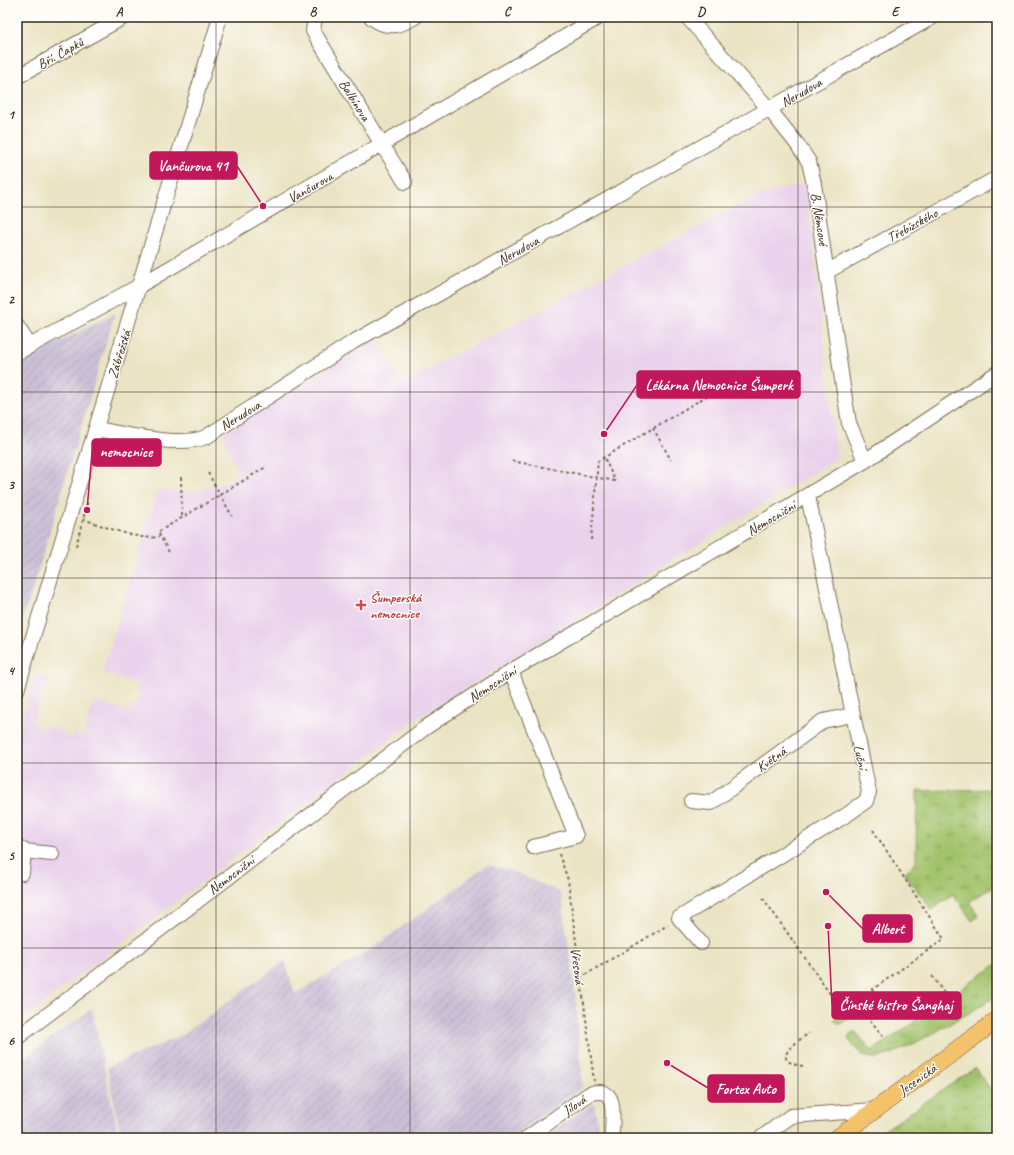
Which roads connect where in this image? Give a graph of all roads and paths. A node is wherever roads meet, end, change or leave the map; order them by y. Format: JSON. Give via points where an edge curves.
{"nodes":[{"id":1,"x":124,"y":17,"type":"edge"},
{"id":2,"x":220,"y":17,"type":"edge"},
{"id":3,"x":315,"y":17,"type":"edge"},
{"id":4,"x":372,"y":17,"type":"edge"},
{"id":5,"x":415,"y":17,"type":"edge"},
{"id":6,"x":599,"y":17,"type":"edge"},
{"id":7,"x":687,"y":17,"type":"edge"},
{"id":8,"x":933,"y":17,"type":"edge"},
{"id":9,"x":17,"y":77,"type":"edge"},
{"id":10,"x":770,"y":110,"type":"junction"},
{"id":11,"x":383,"y":145,"type":"junction"},
{"id":12,"x":997,"y":178,"type":"edge"},
{"id":13,"x":405,"y":182,"type":"dead end"},
{"id":14,"x":828,"y":271,"type":"junction"},
{"id":15,"x":139,"y":286,"type":"junction"},
{"id":16,"x":17,"y":326,"type":"edge"},
{"id":17,"x":30,"y":346,"type":"junction"},
{"id":18,"x":17,"y":352,"type":"edge"},
{"id":19,"x":997,"y":373,"type":"edge"},
{"id":20,"x":722,"y":387,"type":"dead end"},
{"id":21,"x":653,"y":428,"type":"junction"},
{"id":22,"x":96,"y":429,"type":"junction"},
{"id":23,"x":122,"y":447,"type":"dead end"},
{"id":24,"x":604,"y":457,"type":"junction"},
{"id":25,"x":99,"y":460,"type":"dead end"},
{"id":26,"x":672,"y":460,"type":"dead end"},
{"id":27,"x":512,"y":461,"type":"dead end"},
{"id":28,"x":865,"y":461,"type":"junction"},
{"id":29,"x":266,"y":467,"type":"dead end"},
{"id":30,"x":208,"y":473,"type":"dead end"},
{"id":31,"x":181,"y":477,"type":"dead end"},
{"id":32,"x":596,"y":477,"type":"junction"},
{"id":33,"x":219,"y":494,"type":"junction"},
{"id":34,"x":808,"y":496,"type":"junction"},
{"id":35,"x":88,"y":497,"type":"dead end"},
{"id":36,"x":182,"y":516,"type":"junction"},
{"id":37,"x":232,"y":516,"type":"dead end"},
{"id":38,"x":83,"y":519,"type":"dead end"},
{"id":39,"x":160,"y":536,"type":"junction"},
{"id":40,"x":591,"y":540,"type":"dead end"},
{"id":41,"x":76,"y":546,"type":"dead end"},
{"id":42,"x":169,"y":552,"type":"dead end"},
{"id":43,"x":511,"y":671,"type":"junction"},
{"id":44,"x":17,"y":690,"type":"edge"},
{"id":45,"x":852,"y":715,"type":"junction"},
{"id":46,"x":690,"y":801,"type":"dead end"},
{"id":47,"x":873,"y":830,"type":"dead end"},
{"id":48,"x":554,"y":842,"type":"junction"},
{"id":49,"x":534,"y":847,"type":"dead end"},
{"id":50,"x":21,"y":849,"type":"edge"},
{"id":51,"x":52,"y":854,"type":"dead end"},
{"id":52,"x":22,"y":873,"type":"dead end"},
{"id":53,"x":763,"y":898,"type":"dead end"},
{"id":54,"x":679,"y":918,"type":"junction"},
{"id":55,"x":701,"y":943,"type":"dead end"},
{"id":56,"x":932,"y":976,"type":"dead end"},
{"id":57,"x":580,"y":978,"type":"junction"},
{"id":58,"x":944,"y":994,"type":"dead end"},
{"id":59,"x":854,"y":999,"type":"dead end"},
{"id":60,"x":856,"y":1002,"type":"junction"},
{"id":61,"x":862,"y":1009,"type":"dead end"},
{"id":62,"x":870,"y":1020,"type":"dead end"},
{"id":63,"x":997,"y":1020,"type":"edge"},
{"id":64,"x":809,"y":1033,"type":"dead end"},
{"id":65,"x":883,"y":1036,"type":"dead end"},
{"id":66,"x":17,"y":1038,"type":"edge"},
{"id":67,"x":803,"y":1066,"type":"dead end"},
{"id":68,"x":595,"y":1092,"type":"junction"},
{"id":69,"x":874,"y":1110,"type":"junction"},
{"id":70,"x":527,"y":1138,"type":"edge"},
{"id":71,"x":612,"y":1138,"type":"edge"},
{"id":72,"x":761,"y":1138,"type":"edge"},
{"id":73,"x":837,"y":1138,"type":"edge"}],
"edges":[{"from":1,"to":9,"type":"street","name":"Bří. Čapků"},
{"from":2,"to":15,"type":"street","name":"Zábřežská"},
{"from":3,"to":11,"type":"street","name":"Balbínova","via":[[313,31]]},
{"from":4,"to":5,"type":"street","via":[[382,24],[401,25]]},
{"from":6,"to":11,"type":"street","name":"Vančurova"},
{"from":7,"to":10,"type":"street","name":"B. Němcové"},
{"from":8,"to":10,"type":"street","name":"Nerudova"},
{"from":10,"to":14,"type":"street","name":"B. Němcové","via":[[809,162]]},
{"from":10,"to":22,"type":"street","name":"Nerudova","via":[[353,342],[206,437],[198,440],[170,440]]},
{"from":11,"to":13,"type":"street","name":"Balbínova"},
{"from":11,"to":15,"type":"street","name":"Vančurova"},
{"from":12,"to":14,"type":"street","name":"Třebízského"},
{"from":14,"to":28,"type":"street","name":"B. Němcové","via":[[849,423]]},
{"from":15,"to":17,"type":"street","name":"Vančurova"},
{"from":15,"to":22,"type":"street","name":"Zábřežská"},
{"from":16,"to":17,"type":"street"},
{"from":17,"to":18,"type":"street","name":"Vančurova"},
{"from":19,"to":28,"type":"street","name":"Nemocniční"},
{"from":20,"to":21,"type":"path"},
{"from":21,"to":24,"type":"path"},
{"from":21,"to":26,"type":"path"},
{"from":22,"to":44,"type":"street","name":"Zábřežská"},
{"from":23,"to":25,"type":"path","via":[[110,449]]},
{"from":24,"to":32,"type":"path","via":[[598,461]]},
{"from":24,"to":32,"type":"path","via":[[615,481]]},
{"from":27,"to":32,"type":"path"},
{"from":28,"to":34,"type":"street","name":"Nemocniční"},
{"from":29,"to":33,"type":"path"},
{"from":30,"to":33,"type":"path"},
{"from":31,"to":36,"type":"path"},
{"from":32,"to":40,"type":"path"},
{"from":33,"to":36,"type":"path"},
{"from":33,"to":37,"type":"path"},
{"from":34,"to":43,"type":"street","name":"Nemocniční"},
{"from":34,"to":45,"type":"street","name":"Luční"},
{"from":35,"to":41,"type":"path","via":[[89,503]]},
{"from":36,"to":39,"type":"path","via":[[158,532]]},
{"from":38,"to":39,"type":"path","via":[[143,537]]},
{"from":39,"to":42,"type":"path"},
{"from":43,"to":48,"type":"street","via":[[576,836]]},
{"from":43,"to":66,"type":"street","name":"Nemocniční","via":[[425,728]]},
{"from":45,"to":46,"type":"street","name":"Květná","via":[[824,721],[711,803]]},
{"from":45,"to":54,"type":"street","name":"Luční","via":[[870,792],[866,801]]},
{"from":47,"to":60,"type":"path","via":[[944,938]]},
{"from":48,"to":49,"type":"street"},
{"from":48,"to":57,"type":"path","name":"Vřesová","via":[[568,880]]},
{"from":50,"to":51,"type":"street"},
{"from":50,"to":52,"type":"street"},
{"from":53,"to":60,"type":"path","via":[[842,1011]]},
{"from":54,"to":55,"type":"street"},
{"from":54,"to":57,"type":"path"},
{"from":56,"to":58,"type":"path"},
{"from":57,"to":68,"type":"path","name":"Vřesová"},
{"from":59,"to":60,"type":"path"},
{"from":60,"to":61,"type":"path"},
{"from":62,"to":65,"type":"path"},
{"from":63,"to":69,"type":"main road","name":"Jesenická"},
{"from":64,"to":67,"type":"path","via":[[791,1046],[786,1055],[792,1064]]},
{"from":68,"to":70,"type":"street","name":"Jílová"},
{"from":68,"to":71,"type":"street","name":"Jílová","via":[[605,1094],[613,1105]]},
{"from":69,"to":72,"type":"street","via":[[791,1116]]},
{"from":69,"to":73,"type":"main road","name":"Jesenická"}]}
